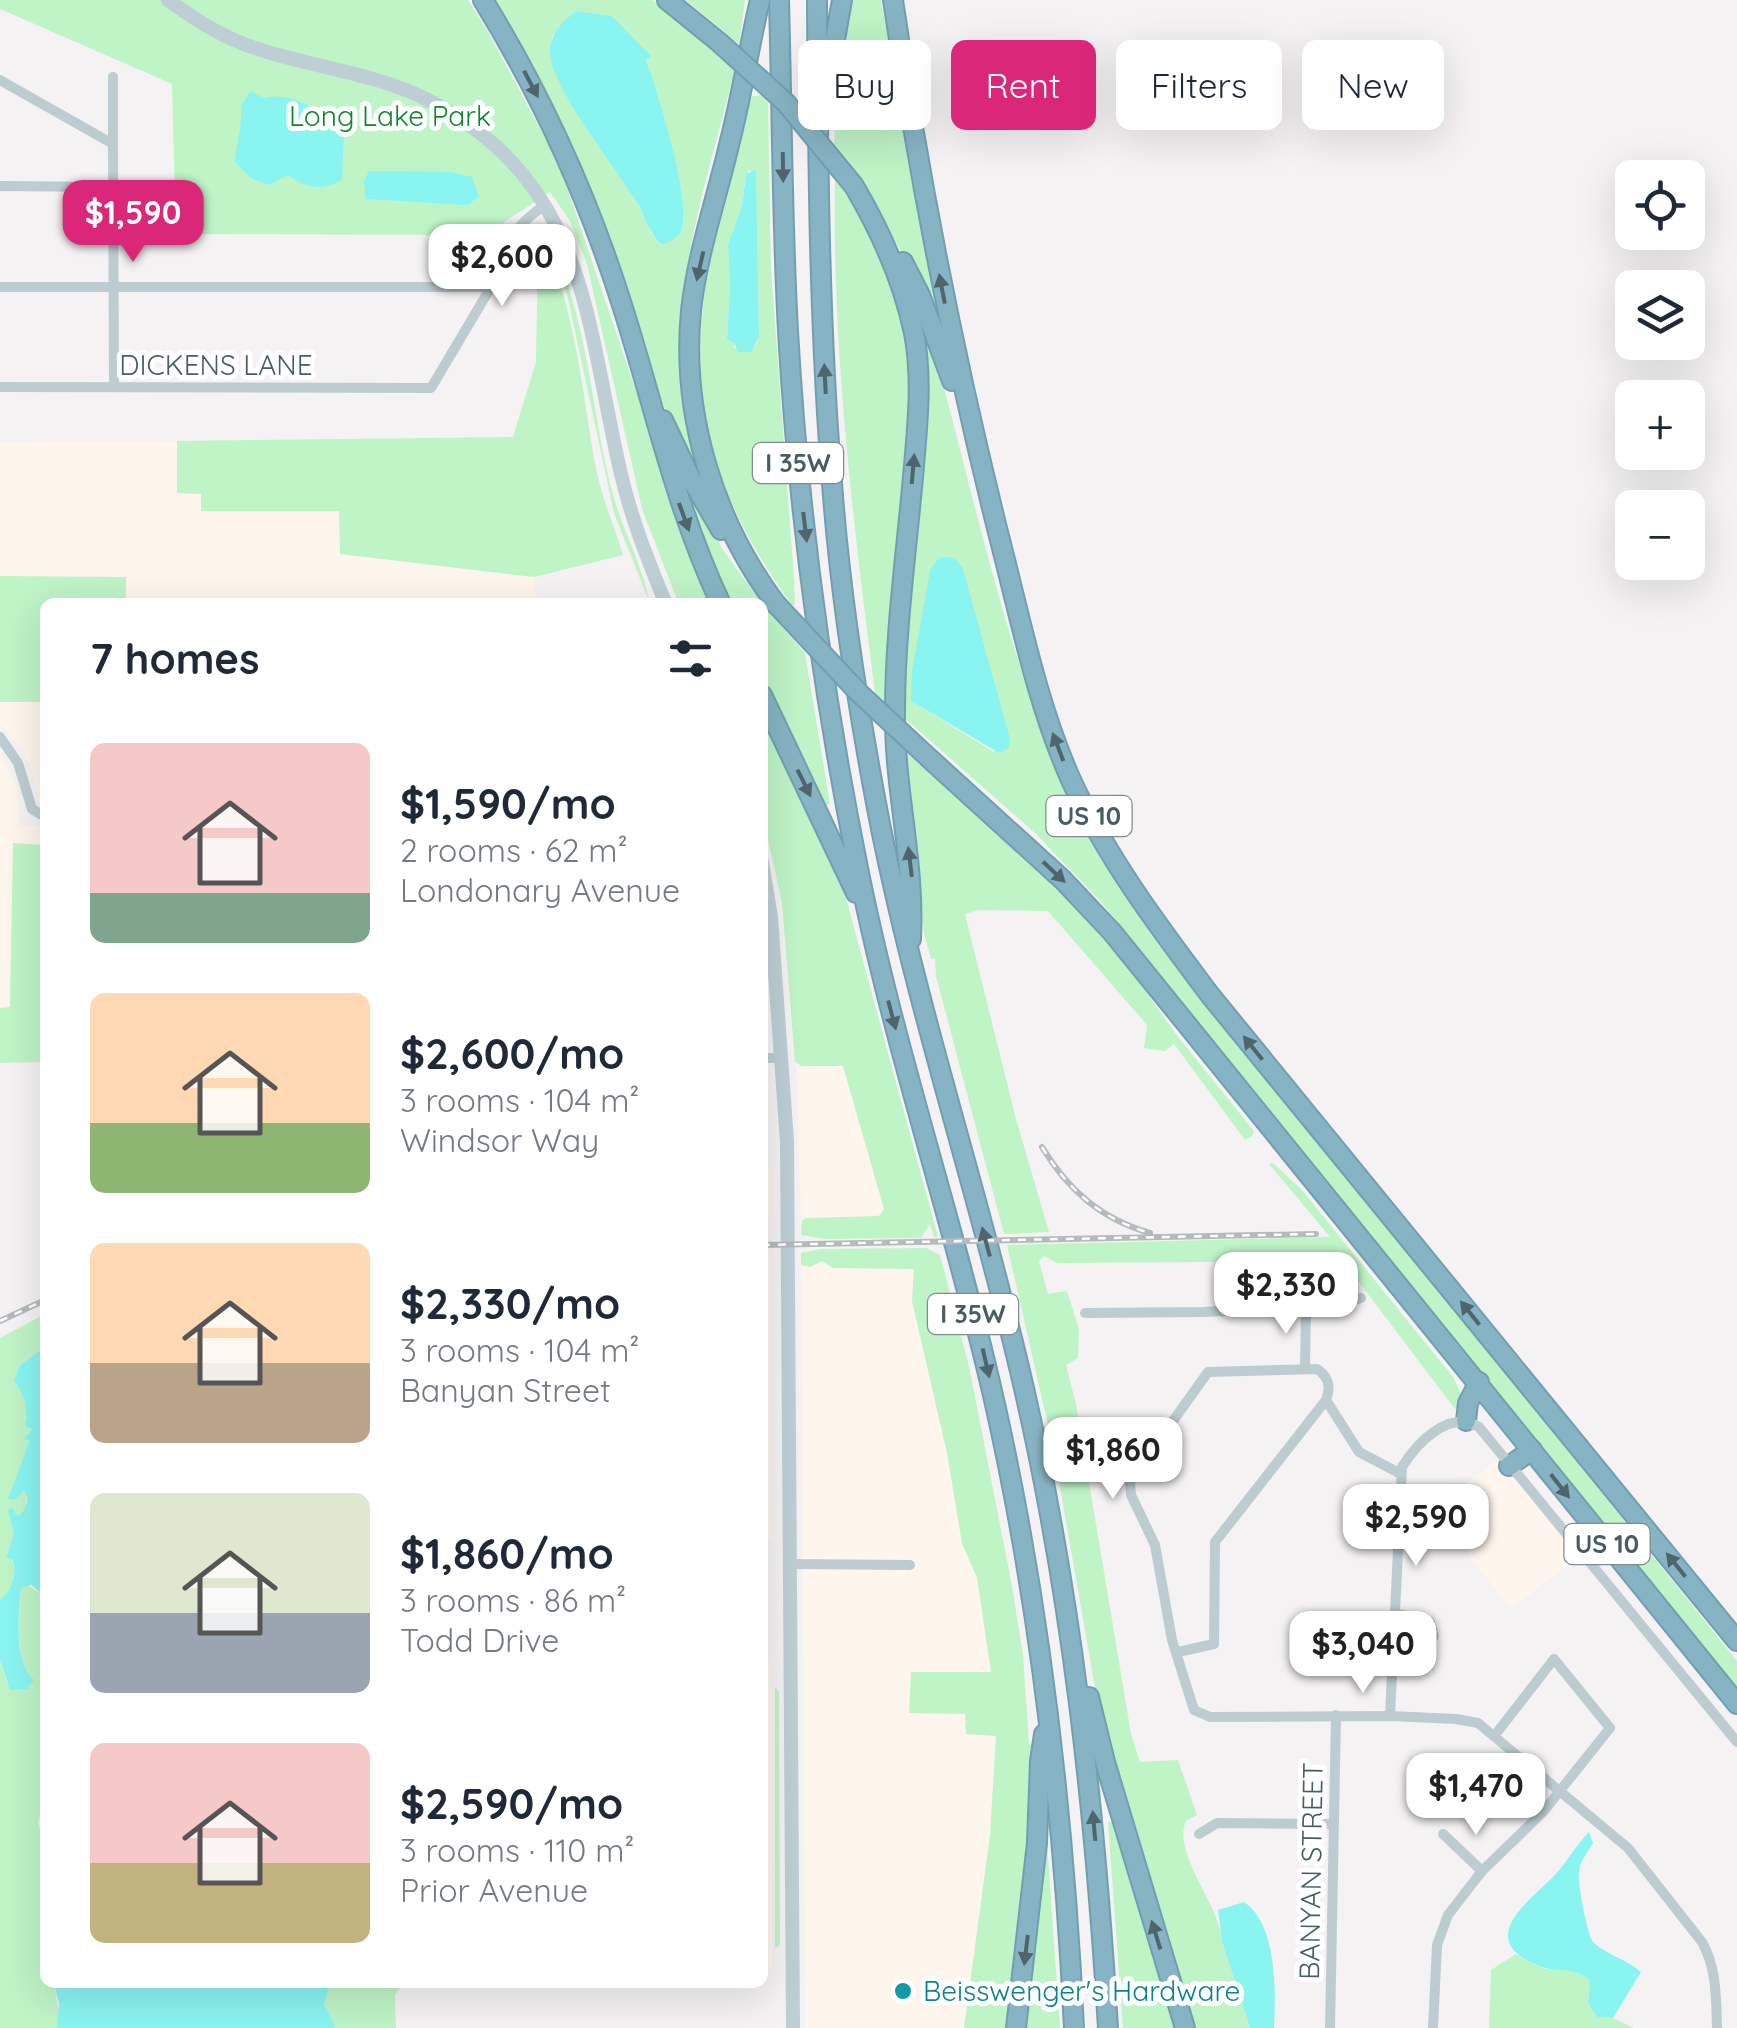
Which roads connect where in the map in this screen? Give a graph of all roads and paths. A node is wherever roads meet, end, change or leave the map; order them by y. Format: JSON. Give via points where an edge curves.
{"nodes":[{"id":1,"x":168,"y":0,"type":"edge"},
{"id":2,"x":483,"y":0,"type":"edge"},
{"id":3,"x":667,"y":0,"type":"edge"},
{"id":4,"x":760,"y":0,"type":"edge"},
{"id":5,"x":780,"y":0,"type":"edge"},
{"id":6,"x":817,"y":0,"type":"edge"},
{"id":7,"x":842,"y":0,"type":"edge"},
{"id":8,"x":893,"y":0,"type":"edge"},
{"id":9,"x":112,"y":77,"type":"dead end"},
{"id":10,"x":2,"y":83,"type":"edge"},
{"id":11,"x":818,"y":140,"type":"junction"},
{"id":12,"x":113,"y":144,"type":"junction"},
{"id":13,"x":0,"y":186,"type":"edge"},
{"id":14,"x":854,"y":186,"type":"junction"},
{"id":15,"x":113,"y":187,"type":"junction"},
{"id":16,"x":544,"y":206,"type":"junction"},
{"id":17,"x":0,"y":287,"type":"edge"},
{"id":18,"x":114,"y":287,"type":"junction"},
{"id":19,"x":491,"y":288,"type":"junction"},
{"id":20,"x":628,"y":322,"type":"junction"},
{"id":21,"x":0,"y":388,"type":"edge"},
{"id":22,"x":114,"y":388,"type":"junction"},
{"id":23,"x":978,"y":452,"type":"junction"},
{"id":24,"x":771,"y":597,"type":"junction"},
{"id":25,"x":664,"y":598,"type":"edge"},
{"id":26,"x":718,"y":598,"type":"edge"},
{"id":27,"x":768,"y":708,"type":"edge"},
{"id":28,"x":0,"y":737,"type":"edge"},
{"id":29,"x":40,"y":815,"type":"edge"},
{"id":30,"x":768,"y":895,"type":"edge"},
{"id":31,"x":869,"y":920,"type":"junction"},
{"id":32,"x":910,"y":959,"type":"junction"},
{"id":33,"x":768,"y":1058,"type":"edge"},
{"id":34,"x":782,"y":1058,"type":"junction"},
{"id":35,"x":1361,"y":1298,"type":"dead end"},
{"id":36,"x":1306,"y":1307,"type":"junction"},
{"id":37,"x":1086,"y":1313,"type":"dead end"},
{"id":38,"x":1305,"y":1367,"type":"junction"},
{"id":39,"x":1476,"y":1379,"type":"junction"},
{"id":40,"x":1326,"y":1400,"type":"junction"},
{"id":41,"x":1466,"y":1421,"type":"junction"},
{"id":42,"x":1532,"y":1450,"type":"junction"},
{"id":43,"x":1509,"y":1466,"type":"junction"},
{"id":44,"x":1401,"y":1474,"type":"junction"},
{"id":45,"x":790,"y":1564,"type":"junction"},
{"id":46,"x":910,"y":1565,"type":"dead end"},
{"id":47,"x":1064,"y":1592,"type":"junction"},
{"id":48,"x":1395,"y":1613,"type":"junction"},
{"id":49,"x":1737,"y":1641,"type":"edge"},
{"id":50,"x":1393,"y":1650,"type":"junction"},
{"id":51,"x":1178,"y":1652,"type":"junction"},
{"id":52,"x":1737,"y":1704,"type":"edge"},
{"id":53,"x":1048,"y":1714,"type":"junction"},
{"id":54,"x":1336,"y":1715,"type":"junction"},
{"id":55,"x":1390,"y":1716,"type":"junction"},
{"id":56,"x":1495,"y":1735,"type":"junction"},
{"id":57,"x":1737,"y":1742,"type":"edge"},
{"id":58,"x":1560,"y":1790,"type":"junction"},
{"id":59,"x":1334,"y":1824,"type":"junction"},
{"id":60,"x":1199,"y":1834,"type":"dead end"},
{"id":61,"x":1442,"y":1834,"type":"dead end"},
{"id":62,"x":1482,"y":1871,"type":"junction"},
{"id":63,"x":793,"y":2028,"type":"edge"},
{"id":64,"x":1016,"y":2028,"type":"edge"},
{"id":65,"x":1074,"y":2028,"type":"edge"},
{"id":66,"x":1108,"y":2028,"type":"edge"},
{"id":67,"x":1185,"y":2028,"type":"edge"},
{"id":68,"x":1330,"y":2028,"type":"edge"},
{"id":69,"x":1433,"y":2028,"type":"edge"},
{"id":70,"x":1717,"y":2028,"type":"edge"}],
"edges":[{"from":1,"to":16,"type":"street","via":[[238,42],[386,82],[430,101],[488,141]]},
{"from":2,"to":20,"type":"highway","one_way":true,"via":[[559,140]]},
{"from":3,"to":14,"type":"highway","bridge":true,"via":[[786,103]]},
{"from":4,"to":24,"type":"highway","number":"US 10","one_way":true,"via":[[698,270],[689,354],[712,482],[736,542]]},
{"from":5,"to":31,"type":"highway","number":"I 35W","one_way":true,"via":[[796,442],[838,757]]},
{"from":6,"to":11,"type":"highway","number":"I 35W"},
{"from":7,"to":11,"type":"highway"},
{"from":23,"to":8,"type":"highway","number":"US 10","one_way":true,"via":[[930,225]]},
{"from":9,"to":12,"type":"street"},
{"from":10,"to":12,"type":"street"},
{"from":32,"to":11,"type":"highway","number":"I 35W","one_way":true,"via":[[866,748],[840,570],[825,392]]},
{"from":12,"to":15,"type":"street"},
{"from":13,"to":15,"type":"street"},
{"from":14,"to":23,"type":"highway","via":[[920,295]]},
{"from":32,"to":14,"type":"highway","one_way":true,"via":[[914,891],[894,714],[918,368],[898,276]]},
{"from":15,"to":18,"type":"street"},
{"from":16,"to":19,"type":"street","via":[[516,228]]},
{"from":16,"to":25,"type":"street","via":[[583,288],[624,490]]},
{"from":17,"to":18,"type":"street"},
{"from":18,"to":19,"type":"street"},
{"from":18,"to":22,"type":"street"},
{"from":19,"to":22,"type":"street","name":"DICKENS LANE","via":[[431,388]]},
{"from":20,"to":24,"type":"highway","via":[[690,477]]},
{"from":20,"to":26,"type":"highway","one_way":true,"via":[[676,495]]},
{"from":21,"to":22,"type":"street","name":"DICKENS LANE"},
{"from":49,"to":23,"type":"highway","number":"US 10","one_way":true,"via":[[1222,1009],[1110,855],[1044,710]]},
{"from":24,"to":39,"type":"highway","number":"US 10","one_way":true,"bridge":true,"via":[[859,693],[1112,932]]},
{"from":27,"to":31,"type":"highway","one_way":true},
{"from":28,"to":29,"type":"street"},
{"from":30,"to":34,"type":"street"},
{"from":31,"to":53,"type":"highway","number":"I 35W","one_way":true,"via":[[995,1404]]},
{"from":47,"to":32,"type":"highway","number":"I 35W","one_way":true,"via":[[1012,1337]]},
{"from":33,"to":34,"type":"street"},
{"from":34,"to":45,"type":"street"},
{"from":35,"to":36,"type":"street"},
{"from":36,"to":37,"type":"street"},
{"from":36,"to":38,"type":"street"},
{"from":38,"to":40,"type":"street","via":[[1327,1379]]},
{"from":38,"to":51,"type":"street","via":[[1208,1372],[1130,1481],[1156,1545]]},
{"from":39,"to":41,"type":"highway"},
{"from":39,"to":42,"type":"highway","number":"US 10"},
{"from":40,"to":44,"type":"street","via":[[1359,1452]]},
{"from":40,"to":51,"type":"street","via":[[1215,1542],[1214,1644]]},
{"from":41,"to":43,"type":"street","via":[[1479,1427]]},
{"from":41,"to":44,"type":"street","via":[[1446,1424],[1415,1448]]},
{"from":42,"to":43,"type":"highway"},
{"from":42,"to":52,"type":"highway","number":"US 10","one_way":true},
{"from":43,"to":57,"type":"street"},
{"from":44,"to":48,"type":"street"},
{"from":45,"to":46,"type":"street"},
{"from":45,"to":63,"type":"street"},
{"from":66,"to":47,"type":"highway","number":"I 35W","one_way":true,"via":[[1094,1824]]},
{"from":67,"to":47,"type":"highway","one_way":true,"via":[[1105,1762]]},
{"from":48,"to":50,"type":"street"},
{"from":48,"to":50,"type":"street","via":[[1424,1618],[1434,1636],[1424,1648]]},
{"from":50,"to":55,"type":"street"},
{"from":51,"to":54,"type":"street","via":[[1193,1707],[1204,1717]]},
{"from":53,"to":64,"type":"highway","one_way":true},
{"from":53,"to":65,"type":"highway","number":"I 35W"},
{"from":54,"to":55,"type":"street"},
{"from":54,"to":59,"type":"street","name":"BANYAN STREET"},
{"from":55,"to":56,"type":"street","via":[[1469,1720]]},
{"from":56,"to":58,"type":"street"},
{"from":56,"to":58,"type":"street","via":[[1554,1659],[1610,1728]]},
{"from":58,"to":62,"type":"street"},
{"from":58,"to":70,"type":"street","via":[[1628,1848],[1702,1942],[1714,1974]]},
{"from":59,"to":60,"type":"street","via":[[1216,1823]]},
{"from":59,"to":68,"type":"street","name":"BANYAN STREET"},
{"from":61,"to":62,"type":"street"},
{"from":62,"to":69,"type":"street","via":[[1441,1930]]}]}
